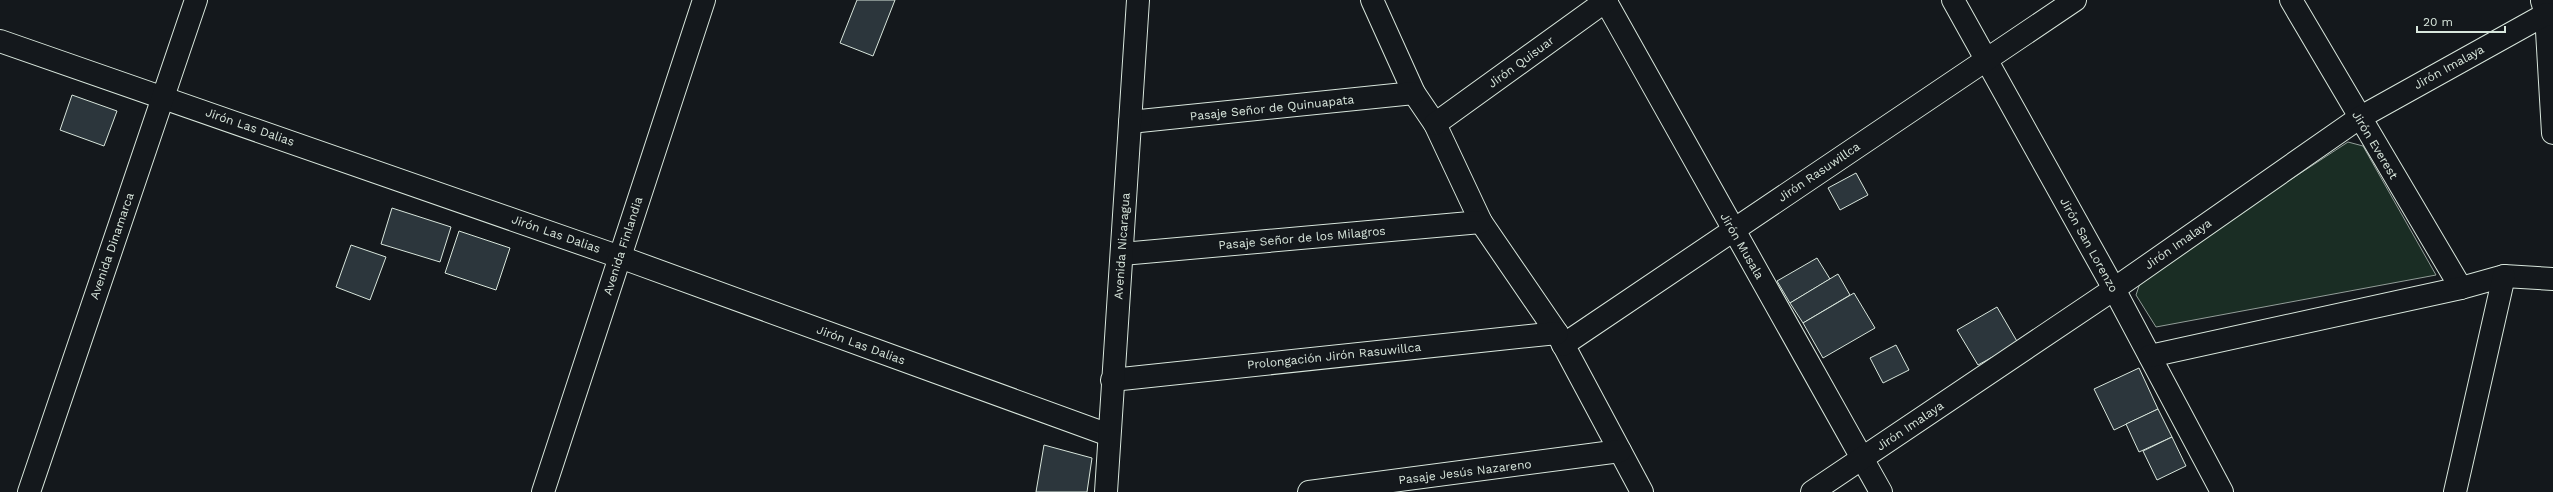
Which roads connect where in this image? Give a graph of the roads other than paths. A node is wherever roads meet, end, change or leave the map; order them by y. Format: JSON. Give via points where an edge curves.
{"nodes":[{"id":1,"x":196,"y":0,"type":"edge"},
{"id":2,"x":704,"y":0,"type":"edge"},
{"id":3,"x":1138,"y":0,"type":"edge"},
{"id":4,"x":1372,"y":0,"type":"edge"},
{"id":5,"x":1606,"y":0,"type":"edge"},
{"id":6,"x":1953,"y":0,"type":"edge"},
{"id":7,"x":2076,"y":0,"type":"edge"},
{"id":8,"x":2291,"y":0,"type":"edge"},
{"id":9,"x":2547,"y":10,"type":"edge"},
{"id":10,"x":0,"y":41,"type":"edge"},
{"id":11,"x":1986,"y":59,"type":"junction"},
{"id":12,"x":1414,"y":93,"type":"junction"},
{"id":13,"x":162,"y":96,"type":"junction"},
{"id":14,"x":2359,"y":118,"type":"junction"},
{"id":15,"x":1130,"y":122,"type":"junction"},
{"id":16,"x":1435,"y":124,"type":"junction"},
{"id":17,"x":2553,"y":132,"type":"edge"},
{"id":18,"x":1481,"y":222,"type":"junction"},
{"id":19,"x":1732,"y":230,"type":"junction"},
{"id":20,"x":1122,"y":254,"type":"junction"},
{"id":21,"x":620,"y":257,"type":"junction"},
{"id":22,"x":2504,"y":276,"type":"junction"},
{"id":23,"x":2553,"y":279,"type":"edge"},
{"id":24,"x":2461,"y":288,"type":"junction"},
{"id":25,"x":2114,"y":289,"type":"junction"},
{"id":26,"x":1560,"y":339,"type":"junction"},
{"id":27,"x":2150,"y":356,"type":"junction"},
{"id":28,"x":1112,"y":380,"type":"junction"},
{"id":29,"x":1109,"y":436,"type":"junction"},
{"id":30,"x":1620,"y":451,"type":"junction"},
{"id":31,"x":1863,"y":458,"type":"junction"},
{"id":32,"x":29,"y":492,"type":"edge"},
{"id":33,"x":543,"y":492,"type":"edge"},
{"id":34,"x":1106,"y":492,"type":"edge"},
{"id":35,"x":1309,"y":492,"type":"edge"},
{"id":36,"x":1642,"y":492,"type":"edge"},
{"id":37,"x":1812,"y":492,"type":"edge"},
{"id":38,"x":1881,"y":492,"type":"edge"},
{"id":39,"x":2222,"y":492,"type":"edge"},
{"id":40,"x":2455,"y":492,"type":"edge"}],
"edges":[{"from":1,"to":13,"type":"street","name":"Avenida Dinamarca"},
{"from":2,"to":21,"type":"street","name":"Avenida Finlandia"},
{"from":3,"to":15,"type":"street","name":"Avenida Nicaragua"},
{"from":4,"to":12,"type":"street"},
{"from":5,"to":16,"type":"street","name":"Jirón Quisuar"},
{"from":5,"to":19,"type":"street","name":"Jirón Musala"},
{"from":6,"to":11,"type":"street","name":"Jirón San Lorenzo"},
{"from":7,"to":11,"type":"street","name":"Jirón Rasuwillca"},
{"from":8,"to":14,"type":"street","name":"Jirón Everest"},
{"from":9,"to":14,"type":"street","name":"Jirón Imalaya"},
{"from":9,"to":17,"type":"street"},
{"from":10,"to":13,"type":"street","name":"Jirón Las Dalias"},
{"from":11,"to":19,"type":"street","name":"Jirón Rasuwillca"},
{"from":11,"to":25,"type":"street","name":"Jirón San Lorenzo"},
{"from":12,"to":15,"type":"street","name":"Pasaje Señor de Quinuapata"},
{"from":12,"to":16,"type":"street"},
{"from":13,"to":21,"type":"street","name":"Jirón Las Dalias"},
{"from":13,"to":32,"type":"street","name":"Avenida Dinamarca"},
{"from":14,"to":24,"type":"street","name":"Jirón Everest"},
{"from":14,"to":25,"type":"street","name":"Jirón Imalaya"},
{"from":15,"to":20,"type":"street","name":"Avenida Nicaragua"},
{"from":16,"to":18,"type":"street"},
{"from":18,"to":20,"type":"street","name":"Pasaje Señor de los Milagros"},
{"from":18,"to":26,"type":"street"},
{"from":19,"to":26,"type":"street","name":"Jirón Rasuwillca"},
{"from":19,"to":31,"type":"street","name":"Jirón Musala"},
{"from":20,"to":28,"type":"street","name":"Avenida Nicaragua"},
{"from":21,"to":29,"type":"street","name":"Jirón Las Dalias"},
{"from":21,"to":33,"type":"street","name":"Avenida Finlandia"},
{"from":22,"to":23,"type":"street"},
{"from":22,"to":24,"type":"street"},
{"from":22,"to":40,"type":"street"},
{"from":24,"to":27,"type":"street"},
{"from":25,"to":27,"type":"street","name":"Jirón San Lorenzo"},
{"from":25,"to":31,"type":"street","name":"Jirón Imalaya"},
{"from":26,"to":28,"type":"street","name":"Prolongación Jirón Rasuwillca"},
{"from":26,"to":30,"type":"street"},
{"from":27,"to":39,"type":"street","name":"Jirón San Lorenzo"},
{"from":28,"to":29,"type":"street","name":"Avenida Nicaragua"},
{"from":29,"to":34,"type":"street","name":"Avenida Nicaragua"},
{"from":30,"to":35,"type":"street","name":"Pasaje Jesús Nazareno"},
{"from":30,"to":36,"type":"street"},
{"from":31,"to":37,"type":"street","name":"Jirón Imalaya"},
{"from":31,"to":38,"type":"street","name":"Jirón Musala"}]}
